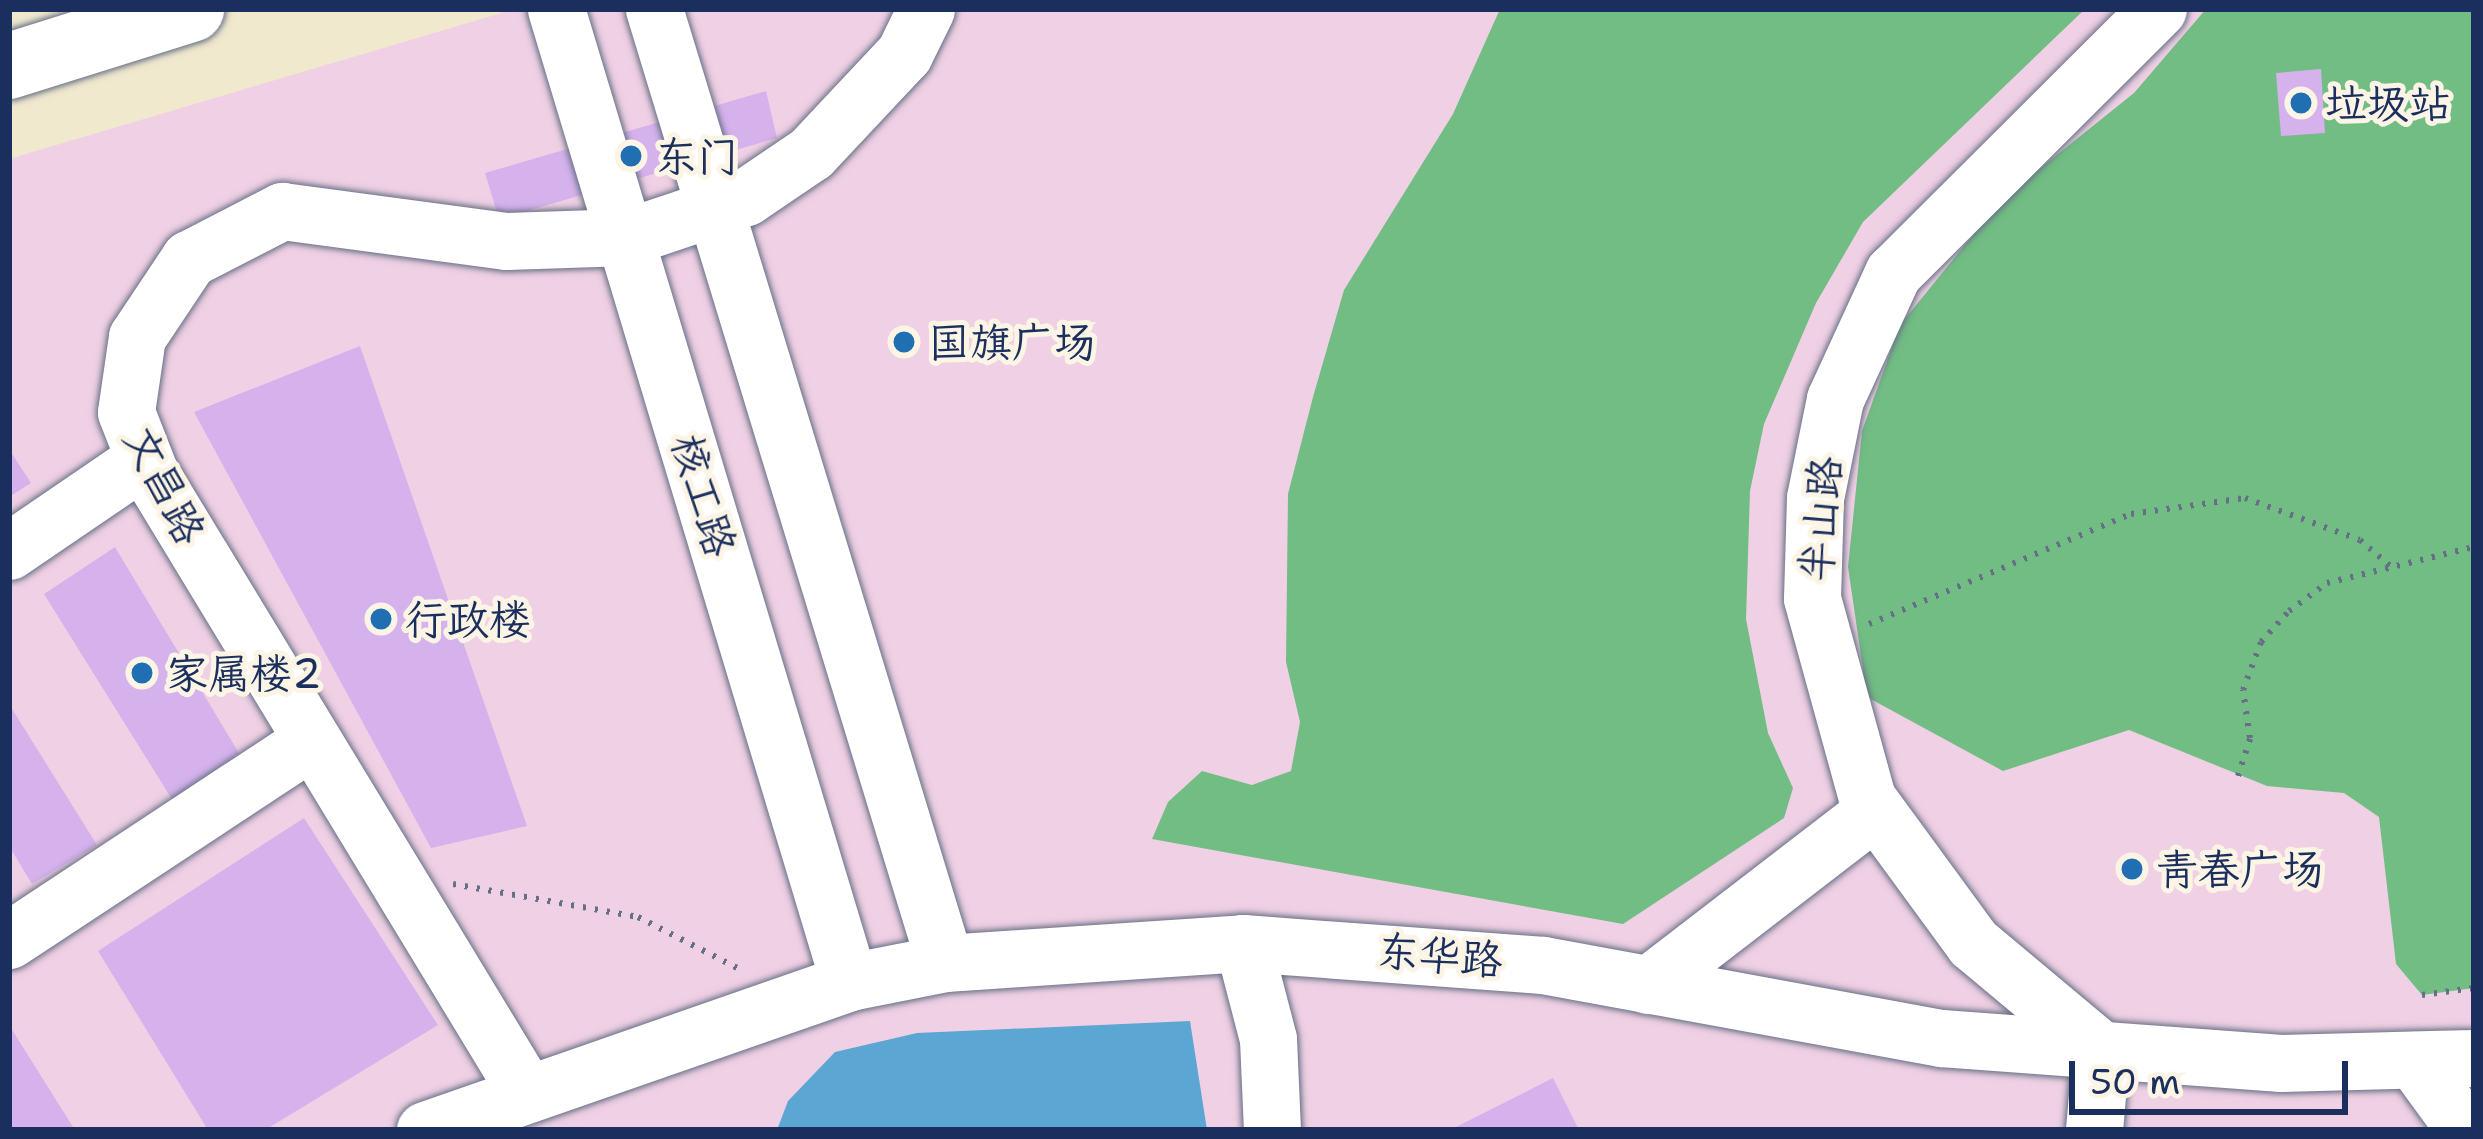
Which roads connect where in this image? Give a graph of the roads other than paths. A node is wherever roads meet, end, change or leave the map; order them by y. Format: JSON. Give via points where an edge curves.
{"nodes":[{"id":1,"x":191,"y":9,"type":"edge"},
{"id":2,"x":556,"y":9,"type":"edge"},
{"id":3,"x":654,"y":9,"type":"edge"},
{"id":4,"x":926,"y":9,"type":"edge"},
{"id":5,"x":2158,"y":9,"type":"edge"},
{"id":6,"x":9,"y":66,"type":"edge"},
{"id":7,"x":715,"y":208,"type":"junction"},
{"id":8,"x":627,"y":237,"type":"junction"},
{"id":9,"x":144,"y":459,"type":"junction"},
{"id":10,"x":9,"y":550,"type":"edge"},
{"id":11,"x":312,"y":740,"type":"junction"},
{"id":12,"x":1874,"y":811,"type":"junction"},
{"id":13,"x":9,"y":940,"type":"edge"},
{"id":14,"x":1244,"y":943,"type":"junction"},
{"id":15,"x":945,"y":963,"type":"junction"},
{"id":16,"x":849,"y":982,"type":"junction"},
{"id":17,"x":1648,"y":985,"type":"junction"},
{"id":18,"x":2101,"y":1050,"type":"junction"},
{"id":19,"x":2474,"y":1058,"type":"edge"},
{"id":20,"x":2414,"y":1060,"type":"junction"},
{"id":21,"x":525,"y":1090,"type":"junction"},
{"id":22,"x":425,"y":1130,"type":"edge"},
{"id":23,"x":1272,"y":1130,"type":"edge"},
{"id":24,"x":2094,"y":1130,"type":"edge"},
{"id":25,"x":2465,"y":1130,"type":"edge"}],
"edges":[{"from":1,"to":6,"type":"main road"},
{"from":2,"to":8,"type":"street","name":"核工路"},
{"from":3,"to":7,"type":"street"},
{"from":4,"to":7,"type":"street","name":"文昌路","via":[[904,54],[811,153]]},
{"from":5,"to":12,"type":"street","name":"半山路","via":[[1893,273],[1835,399],[1815,498],[1821,645]]},
{"from":7,"to":8,"type":"street","name":"文昌路"},
{"from":7,"to":15,"type":"street"},
{"from":8,"to":9,"type":"street","name":"文昌路","via":[[506,241],[282,212],[189,260],[137,337],[126,412]]},
{"from":8,"to":16,"type":"street","name":"核工路"},
{"from":9,"to":10,"type":"street"},
{"from":9,"to":11,"type":"street","name":"文昌路"},
{"from":11,"to":13,"type":"street"},
{"from":11,"to":21,"type":"street","name":"文昌路"},
{"from":12,"to":17,"type":"street"},
{"from":12,"to":18,"type":"street","name":"半山路","via":[[1973,943]]},
{"from":14,"to":15,"type":"street","name":"东华路"},
{"from":14,"to":17,"type":"street","name":"东华路","via":[[1427,951]]},
{"from":14,"to":23,"type":"street","via":[[1268,1039]]},
{"from":15,"to":16,"type":"street","name":"东华路"},
{"from":16,"to":21,"type":"street","name":"东华路"},
{"from":17,"to":18,"type":"street","name":"东华路","via":[[1941,1038]]},
{"from":18,"to":20,"type":"street","name":"东华路"},
{"from":18,"to":24,"type":"street"},
{"from":19,"to":20,"type":"street","name":"东华路"},
{"from":20,"to":25,"type":"street"},
{"from":21,"to":22,"type":"street","name":"东华路"}]}
